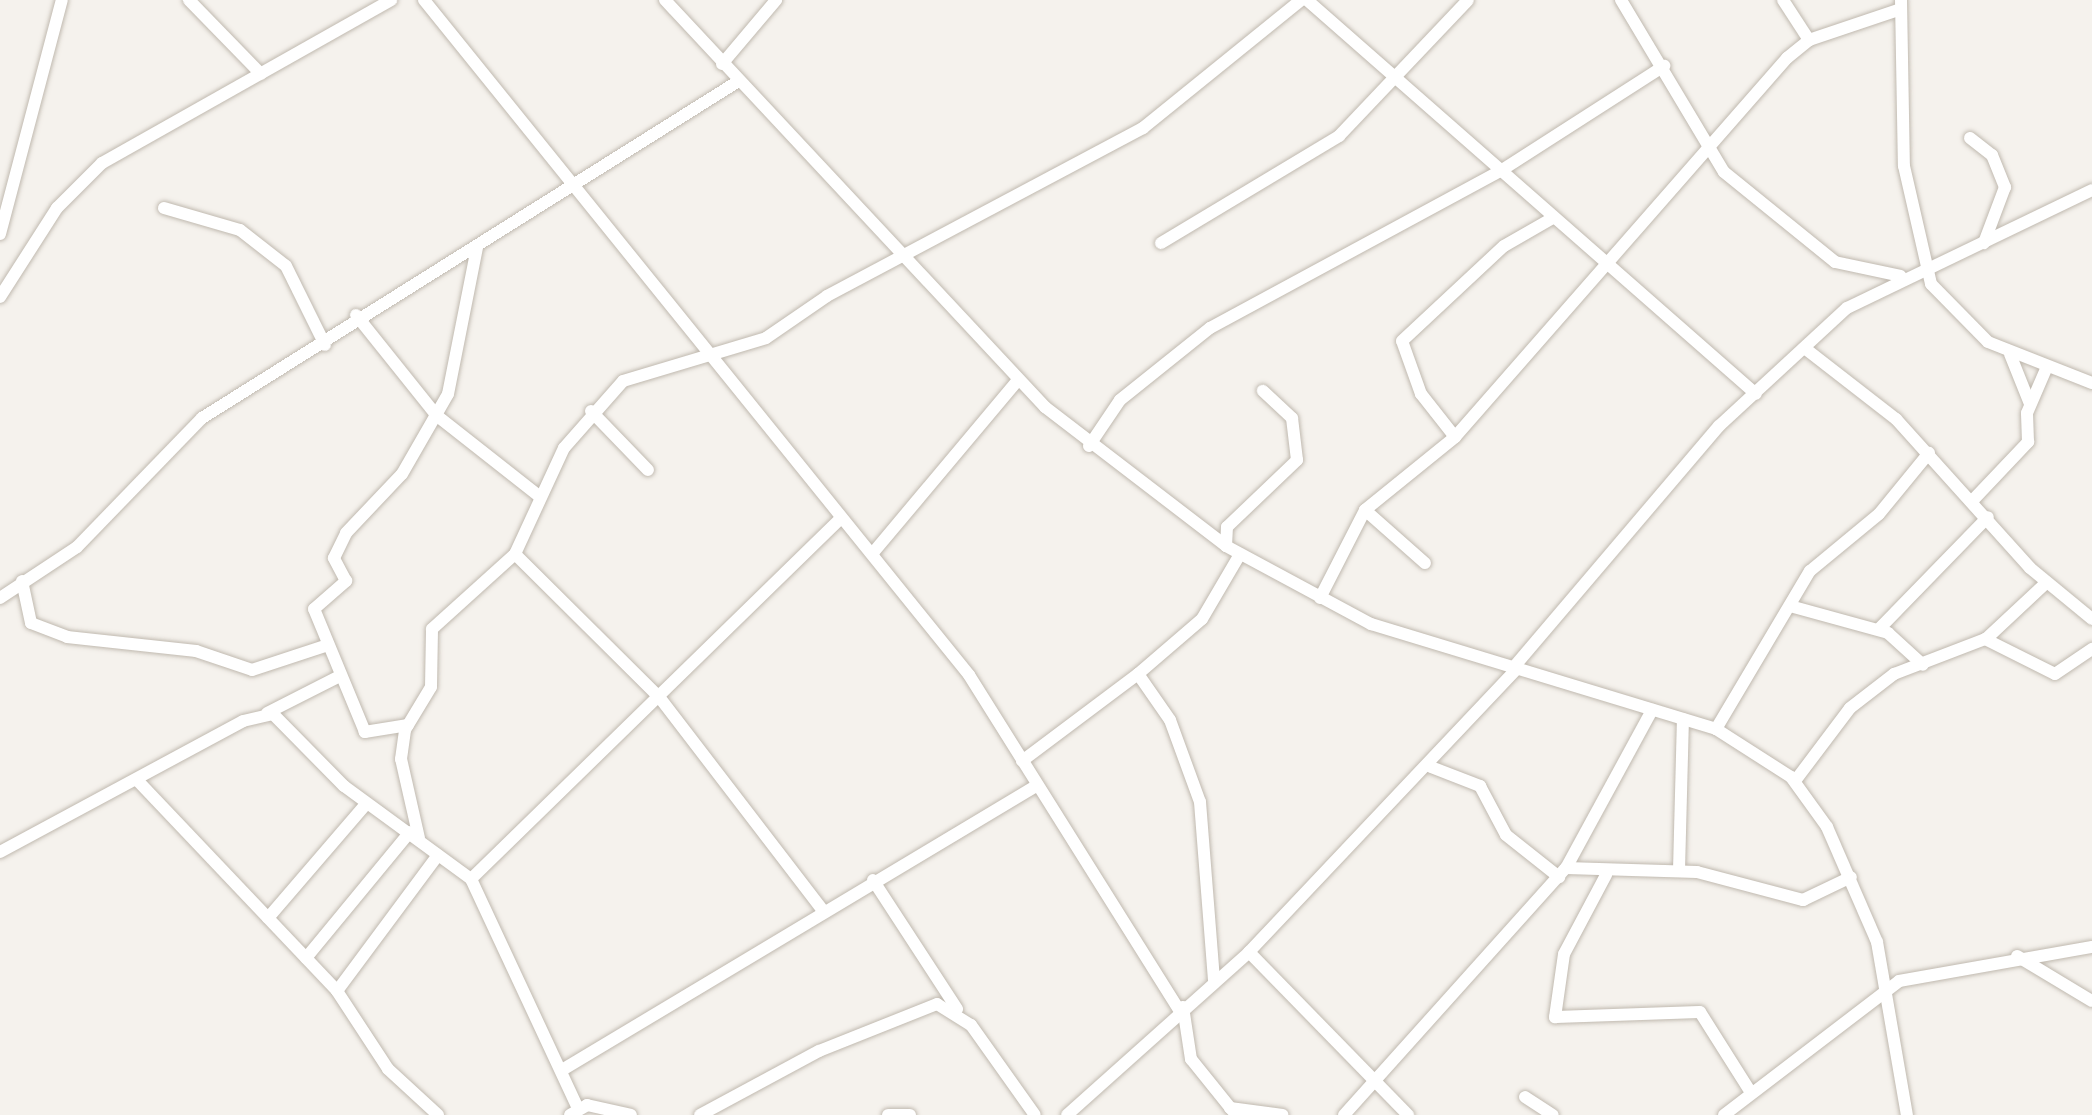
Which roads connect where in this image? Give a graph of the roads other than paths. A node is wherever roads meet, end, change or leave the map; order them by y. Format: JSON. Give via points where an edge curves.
{"nodes":[{"id":1,"x":62,"y":0,"type":"edge"},
{"id":2,"x":190,"y":0,"type":"edge"},
{"id":3,"x":391,"y":0,"type":"edge"},
{"id":4,"x":424,"y":0,"type":"edge"},
{"id":5,"x":665,"y":0,"type":"edge"},
{"id":6,"x":776,"y":0,"type":"edge"},
{"id":7,"x":1304,"y":0,"type":"edge"},
{"id":8,"x":1468,"y":0,"type":"edge"},
{"id":9,"x":1622,"y":0,"type":"edge"},
{"id":10,"x":1783,"y":0,"type":"edge"},
{"id":11,"x":1900,"y":5,"type":"edge"},
{"id":12,"x":1809,"y":40,"type":"junction"},
{"id":13,"x":722,"y":64,"type":"junction"},
{"id":14,"x":1664,"y":66,"type":"junction"},
{"id":15,"x":261,"y":74,"type":"junction"},
{"id":16,"x":1400,"y":75,"type":"junction"},
{"id":17,"x":737,"y":82,"type":"junction"},
{"id":18,"x":1970,"y":138,"type":"dead end"},
{"id":19,"x":1711,"y":143,"type":"junction"},
{"id":20,"x":1502,"y":170,"type":"junction"},
{"id":21,"x":578,"y":185,"type":"junction"},
{"id":22,"x":2092,"y":190,"type":"edge"},
{"id":23,"x":164,"y":208,"type":"dead end"},
{"id":24,"x":1551,"y":219,"type":"junction"},
{"id":25,"x":0,"y":234,"type":"edge"},
{"id":26,"x":1161,"y":243,"type":"dead end"},
{"id":27,"x":477,"y":246,"type":"junction"},
{"id":28,"x":1983,"y":246,"type":"junction"},
{"id":29,"x":902,"y":258,"type":"junction"},
{"id":30,"x":1606,"y":265,"type":"junction"},
{"id":31,"x":1926,"y":273,"type":"junction"},
{"id":32,"x":1905,"y":276,"type":"junction"},
{"id":33,"x":0,"y":297,"type":"edge"},
{"id":34,"x":356,"y":315,"type":"junction"},
{"id":35,"x":326,"y":345,"type":"junction"},
{"id":36,"x":1807,"y":350,"type":"junction"},
{"id":37,"x":2010,"y":354,"type":"junction"},
{"id":38,"x":716,"y":355,"type":"junction"},
{"id":39,"x":2046,"y":369,"type":"junction"},
{"id":40,"x":1018,"y":380,"type":"junction"},
{"id":41,"x":2092,"y":383,"type":"edge"},
{"id":42,"x":1263,"y":391,"type":"dead end"},
{"id":43,"x":1756,"y":394,"type":"junction"},
{"id":44,"x":2030,"y":404,"type":"junction"},
{"id":45,"x":591,"y":411,"type":"junction"},
{"id":46,"x":436,"y":414,"type":"junction"},
{"id":47,"x":1456,"y":437,"type":"junction"},
{"id":48,"x":1089,"y":446,"type":"junction"},
{"id":49,"x":1929,"y":453,"type":"junction"},
{"id":50,"x":648,"y":470,"type":"dead end"},
{"id":51,"x":539,"y":496,"type":"junction"},
{"id":52,"x":1974,"y":500,"type":"junction"},
{"id":53,"x":1365,"y":510,"type":"junction"},
{"id":54,"x":1988,"y":517,"type":"junction"},
{"id":55,"x":841,"y":518,"type":"junction"},
{"id":56,"x":1226,"y":546,"type":"junction"},
{"id":57,"x":515,"y":554,"type":"junction"},
{"id":58,"x":872,"y":554,"type":"junction"},
{"id":59,"x":1240,"y":556,"type":"junction"},
{"id":60,"x":1425,"y":563,"type":"dead end"},
{"id":61,"x":22,"y":581,"type":"junction"},
{"id":62,"x":2047,"y":582,"type":"junction"},
{"id":63,"x":0,"y":598,"type":"edge"},
{"id":64,"x":1320,"y":598,"type":"junction"},
{"id":65,"x":1790,"y":606,"type":"junction"},
{"id":66,"x":2092,"y":620,"type":"edge"},
{"id":67,"x":1879,"y":630,"type":"junction"},
{"id":68,"x":1986,"y":639,"type":"junction"},
{"id":69,"x":328,"y":645,"type":"junction"},
{"id":70,"x":2092,"y":649,"type":"edge"},
{"id":71,"x":1923,"y":665,"type":"junction"},
{"id":72,"x":1515,"y":668,"type":"junction"},
{"id":73,"x":1138,"y":674,"type":"junction"},
{"id":74,"x":340,"y":676,"type":"junction"},
{"id":75,"x":659,"y":697,"type":"junction"},
{"id":76,"x":1652,"y":710,"type":"junction"},
{"id":77,"x":267,"y":713,"type":"junction"},
{"id":78,"x":1683,"y":719,"type":"junction"},
{"id":79,"x":408,"y":725,"type":"junction"},
{"id":80,"x":1716,"y":730,"type":"junction"},
{"id":81,"x":1022,"y":761,"type":"junction"},
{"id":82,"x":1431,"y":768,"type":"junction"},
{"id":83,"x":137,"y":780,"type":"junction"},
{"id":84,"x":1795,"y":781,"type":"junction"},
{"id":85,"x":1036,"y":786,"type":"junction"},
{"id":86,"x":366,"y":804,"type":"junction"},
{"id":87,"x":414,"y":835,"type":"junction"},
{"id":88,"x":0,"y":852,"type":"edge"},
{"id":89,"x":438,"y":856,"type":"junction"},
{"id":90,"x":1680,"y":870,"type":"junction"},
{"id":91,"x":1562,"y":873,"type":"junction"},
{"id":92,"x":1606,"y":875,"type":"junction"},
{"id":93,"x":1851,"y":877,"type":"junction"},
{"id":94,"x":471,"y":879,"type":"junction"},
{"id":95,"x":873,"y":880,"type":"junction"},
{"id":96,"x":821,"y":908,"type":"junction"},
{"id":97,"x":268,"y":918,"type":"junction"},
{"id":98,"x":2092,"y":947,"type":"edge"},
{"id":99,"x":1249,"y":952,"type":"junction"},
{"id":100,"x":2013,"y":955,"type":"junction"},
{"id":101,"x":306,"y":958,"type":"junction"},
{"id":102,"x":1214,"y":980,"type":"junction"},
{"id":103,"x":1890,"y":986,"type":"junction"},
{"id":104,"x":338,"y":991,"type":"junction"},
{"id":105,"x":2092,"y":1000,"type":"edge"},
{"id":106,"x":1181,"y":1008,"type":"junction"},
{"id":107,"x":957,"y":1009,"type":"junction"},
{"id":108,"x":562,"y":1070,"type":"junction"},
{"id":109,"x":1376,"y":1078,"type":"junction"},
{"id":110,"x":1750,"y":1090,"type":"junction"},
{"id":111,"x":1526,"y":1097,"type":"dead end"},
{"id":112,"x":574,"y":1112,"type":"edge"},
{"id":113,"x":1233,"y":1112,"type":"edge"},
{"id":114,"x":1728,"y":1114,"type":"edge"},
{"id":115,"x":438,"y":1115,"type":"edge"},
{"id":116,"x":631,"y":1115,"type":"edge"},
{"id":117,"x":700,"y":1115,"type":"edge"},
{"id":118,"x":888,"y":1115,"type":"edge"},
{"id":119,"x":910,"y":1115,"type":"edge"},
{"id":120,"x":1034,"y":1115,"type":"edge"},
{"id":121,"x":1067,"y":1115,"type":"edge"},
{"id":122,"x":1283,"y":1115,"type":"edge"},
{"id":123,"x":1344,"y":1115,"type":"edge"},
{"id":124,"x":1408,"y":1115,"type":"edge"},
{"id":125,"x":1553,"y":1115,"type":"edge"},
{"id":126,"x":1907,"y":1115,"type":"edge"}],
"edges":[{"from":1,"to":25,"type":"street"},
{"from":2,"to":15,"type":"street"},
{"from":3,"to":15,"type":"street"},
{"from":4,"to":21,"type":"street"},
{"from":5,"to":13,"type":"street"},
{"from":6,"to":13,"type":"street"},
{"from":7,"to":16,"type":"street"},
{"from":7,"to":29,"type":"street","via":[[1144,128]]},
{"from":8,"to":16,"type":"street"},
{"from":9,"to":14,"type":"street"},
{"from":10,"to":12,"type":"street"},
{"from":11,"to":12,"type":"street"},
{"from":11,"to":31,"type":"street","via":[[1904,166]]},
{"from":12,"to":19,"type":"street"},
{"from":13,"to":17,"type":"street"},
{"from":14,"to":19,"type":"street"},
{"from":14,"to":20,"type":"street"},
{"from":15,"to":33,"type":"street","via":[[95,168]]},
{"from":16,"to":20,"type":"street"},
{"from":16,"to":26,"type":"street","via":[[1298,167]]},
{"from":17,"to":21,"type":"street"},
{"from":17,"to":29,"type":"street"},
{"from":18,"to":28,"type":"street","via":[[1992,155],[2005,187]]},
{"from":19,"to":30,"type":"street"},
{"from":19,"to":32,"type":"street","via":[[1724,172],[1818,252],[1849,269]]},
{"from":20,"to":24,"type":"street"},
{"from":20,"to":48,"type":"street","via":[[1210,328],[1120,400]]},
{"from":21,"to":27,"type":"street"},
{"from":21,"to":38,"type":"street"},
{"from":22,"to":28,"type":"street"},
{"from":23,"to":35,"type":"street","via":[[240,230],[286,266]]},
{"from":24,"to":30,"type":"street"},
{"from":24,"to":47,"type":"street","via":[[1504,246],[1402,341],[1421,394]]},
{"from":27,"to":34,"type":"street"},
{"from":27,"to":46,"type":"street","via":[[458,355]]},
{"from":28,"to":31,"type":"street"},
{"from":29,"to":38,"type":"street","via":[[766,338]]},
{"from":29,"to":40,"type":"street"},
{"from":30,"to":43,"type":"street"},
{"from":30,"to":47,"type":"street"},
{"from":31,"to":32,"type":"street"},
{"from":31,"to":37,"type":"street","via":[[1960,321]]},
{"from":32,"to":36,"type":"street","via":[[1858,299]]},
{"from":34,"to":35,"type":"street"},
{"from":34,"to":46,"type":"street"},
{"from":35,"to":61,"type":"street","via":[[184,431],[77,547]]},
{"from":36,"to":43,"type":"street"},
{"from":36,"to":49,"type":"street"},
{"from":37,"to":39,"type":"street"},
{"from":37,"to":44,"type":"street"},
{"from":38,"to":45,"type":"street","via":[[634,375]]},
{"from":38,"to":55,"type":"street"},
{"from":39,"to":41,"type":"street"},
{"from":39,"to":44,"type":"street"},
{"from":40,"to":48,"type":"street"},
{"from":40,"to":58,"type":"street"},
{"from":42,"to":56,"type":"street","via":[[1292,418],[1298,460],[1227,527]]},
{"from":43,"to":72,"type":"street"},
{"from":44,"to":52,"type":"street","via":[[2028,442]]},
{"from":45,"to":50,"type":"street"},
{"from":45,"to":51,"type":"street"},
{"from":46,"to":51,"type":"street"},
{"from":46,"to":69,"type":"street","via":[[402,474],[334,552],[348,577],[314,609]]},
{"from":47,"to":53,"type":"street"},
{"from":48,"to":56,"type":"street"},
{"from":49,"to":52,"type":"street"},
{"from":49,"to":65,"type":"street","via":[[1879,514],[1810,572]]},
{"from":51,"to":57,"type":"street"},
{"from":52,"to":54,"type":"street"},
{"from":53,"to":60,"type":"street"},
{"from":53,"to":64,"type":"street"},
{"from":54,"to":62,"type":"street"},
{"from":54,"to":67,"type":"street"},
{"from":55,"to":58,"type":"street"},
{"from":55,"to":75,"type":"street"},
{"from":56,"to":59,"type":"street"},
{"from":57,"to":75,"type":"street"},
{"from":57,"to":79,"type":"street","via":[[432,629],[431,687]]},
{"from":58,"to":81,"type":"street","via":[[969,675]]},
{"from":59,"to":64,"type":"street"},
{"from":59,"to":73,"type":"street","via":[[1202,619]]},
{"from":61,"to":63,"type":"street"},
{"from":61,"to":69,"type":"street","via":[[31,623],[67,637],[196,650],[252,670]]},
{"from":62,"to":66,"type":"street"},
{"from":62,"to":68,"type":"street"},
{"from":64,"to":72,"type":"street"},
{"from":65,"to":67,"type":"street"},
{"from":65,"to":80,"type":"street"},
{"from":67,"to":71,"type":"street"},
{"from":68,"to":70,"type":"street","via":[[2055,674]]},
{"from":68,"to":71,"type":"street"},
{"from":69,"to":74,"type":"street"},
{"from":71,"to":84,"type":"street","via":[[1857,701]]},
{"from":72,"to":76,"type":"street"},
{"from":72,"to":82,"type":"street"},
{"from":73,"to":81,"type":"street"},
{"from":73,"to":102,"type":"street","via":[[1170,720],[1200,802]]},
{"from":74,"to":77,"type":"street"},
{"from":74,"to":79,"type":"street","via":[[370,737],[394,720]]},
{"from":75,"to":94,"type":"street"},
{"from":75,"to":96,"type":"street"},
{"from":76,"to":78,"type":"street"},
{"from":76,"to":91,"type":"street"},
{"from":77,"to":83,"type":"street"},
{"from":77,"to":86,"type":"street"},
{"from":78,"to":80,"type":"street"},
{"from":78,"to":90,"type":"street"},
{"from":79,"to":87,"type":"street","via":[[402,766]]},
{"from":80,"to":84,"type":"street"},
{"from":81,"to":85,"type":"street"},
{"from":82,"to":91,"type":"street","via":[[1480,786],[1506,835]]},
{"from":82,"to":99,"type":"street"},
{"from":83,"to":88,"type":"street"},
{"from":83,"to":97,"type":"street"},
{"from":84,"to":93,"type":"street"},
{"from":85,"to":95,"type":"street"},
{"from":85,"to":106,"type":"street"},
{"from":86,"to":87,"type":"street"},
{"from":86,"to":97,"type":"street"},
{"from":87,"to":89,"type":"street"},
{"from":87,"to":101,"type":"street"},
{"from":89,"to":94,"type":"street"},
{"from":89,"to":104,"type":"street"},
{"from":90,"to":92,"type":"street"},
{"from":90,"to":93,"type":"street","via":[[1803,900]]},
{"from":91,"to":92,"type":"street"},
{"from":91,"to":109,"type":"street"},
{"from":92,"to":110,"type":"street","via":[[1564,954],[1556,1017],[1700,1012]]},
{"from":93,"to":103,"type":"street"},
{"from":94,"to":108,"type":"street"},
{"from":95,"to":96,"type":"street"},
{"from":95,"to":107,"type":"street"},
{"from":96,"to":108,"type":"street"},
{"from":97,"to":101,"type":"street"},
{"from":98,"to":100,"type":"street"},
{"from":99,"to":102,"type":"street"},
{"from":99,"to":109,"type":"street"},
{"from":100,"to":103,"type":"street"},
{"from":100,"to":105,"type":"street","via":[[2048,966],[2066,992]]},
{"from":101,"to":104,"type":"street"},
{"from":102,"to":106,"type":"street"},
{"from":103,"to":110,"type":"street"},
{"from":103,"to":126,"type":"street","via":[[1894,1069]]},
{"from":104,"to":115,"type":"street","via":[[388,1068]]},
{"from":106,"to":113,"type":"street","via":[[1191,1059]]},
{"from":106,"to":121,"type":"street"},
{"from":107,"to":117,"type":"street","via":[[920,1008]]},
{"from":107,"to":120,"type":"street"},
{"from":108,"to":112,"type":"street"},
{"from":109,"to":123,"type":"street"},
{"from":109,"to":124,"type":"street"},
{"from":110,"to":114,"type":"street"},
{"from":111,"to":125,"type":"street"},
{"from":112,"to":116,"type":"street"},
{"from":113,"to":122,"type":"street"},
{"from":118,"to":119,"type":"street"}]}
